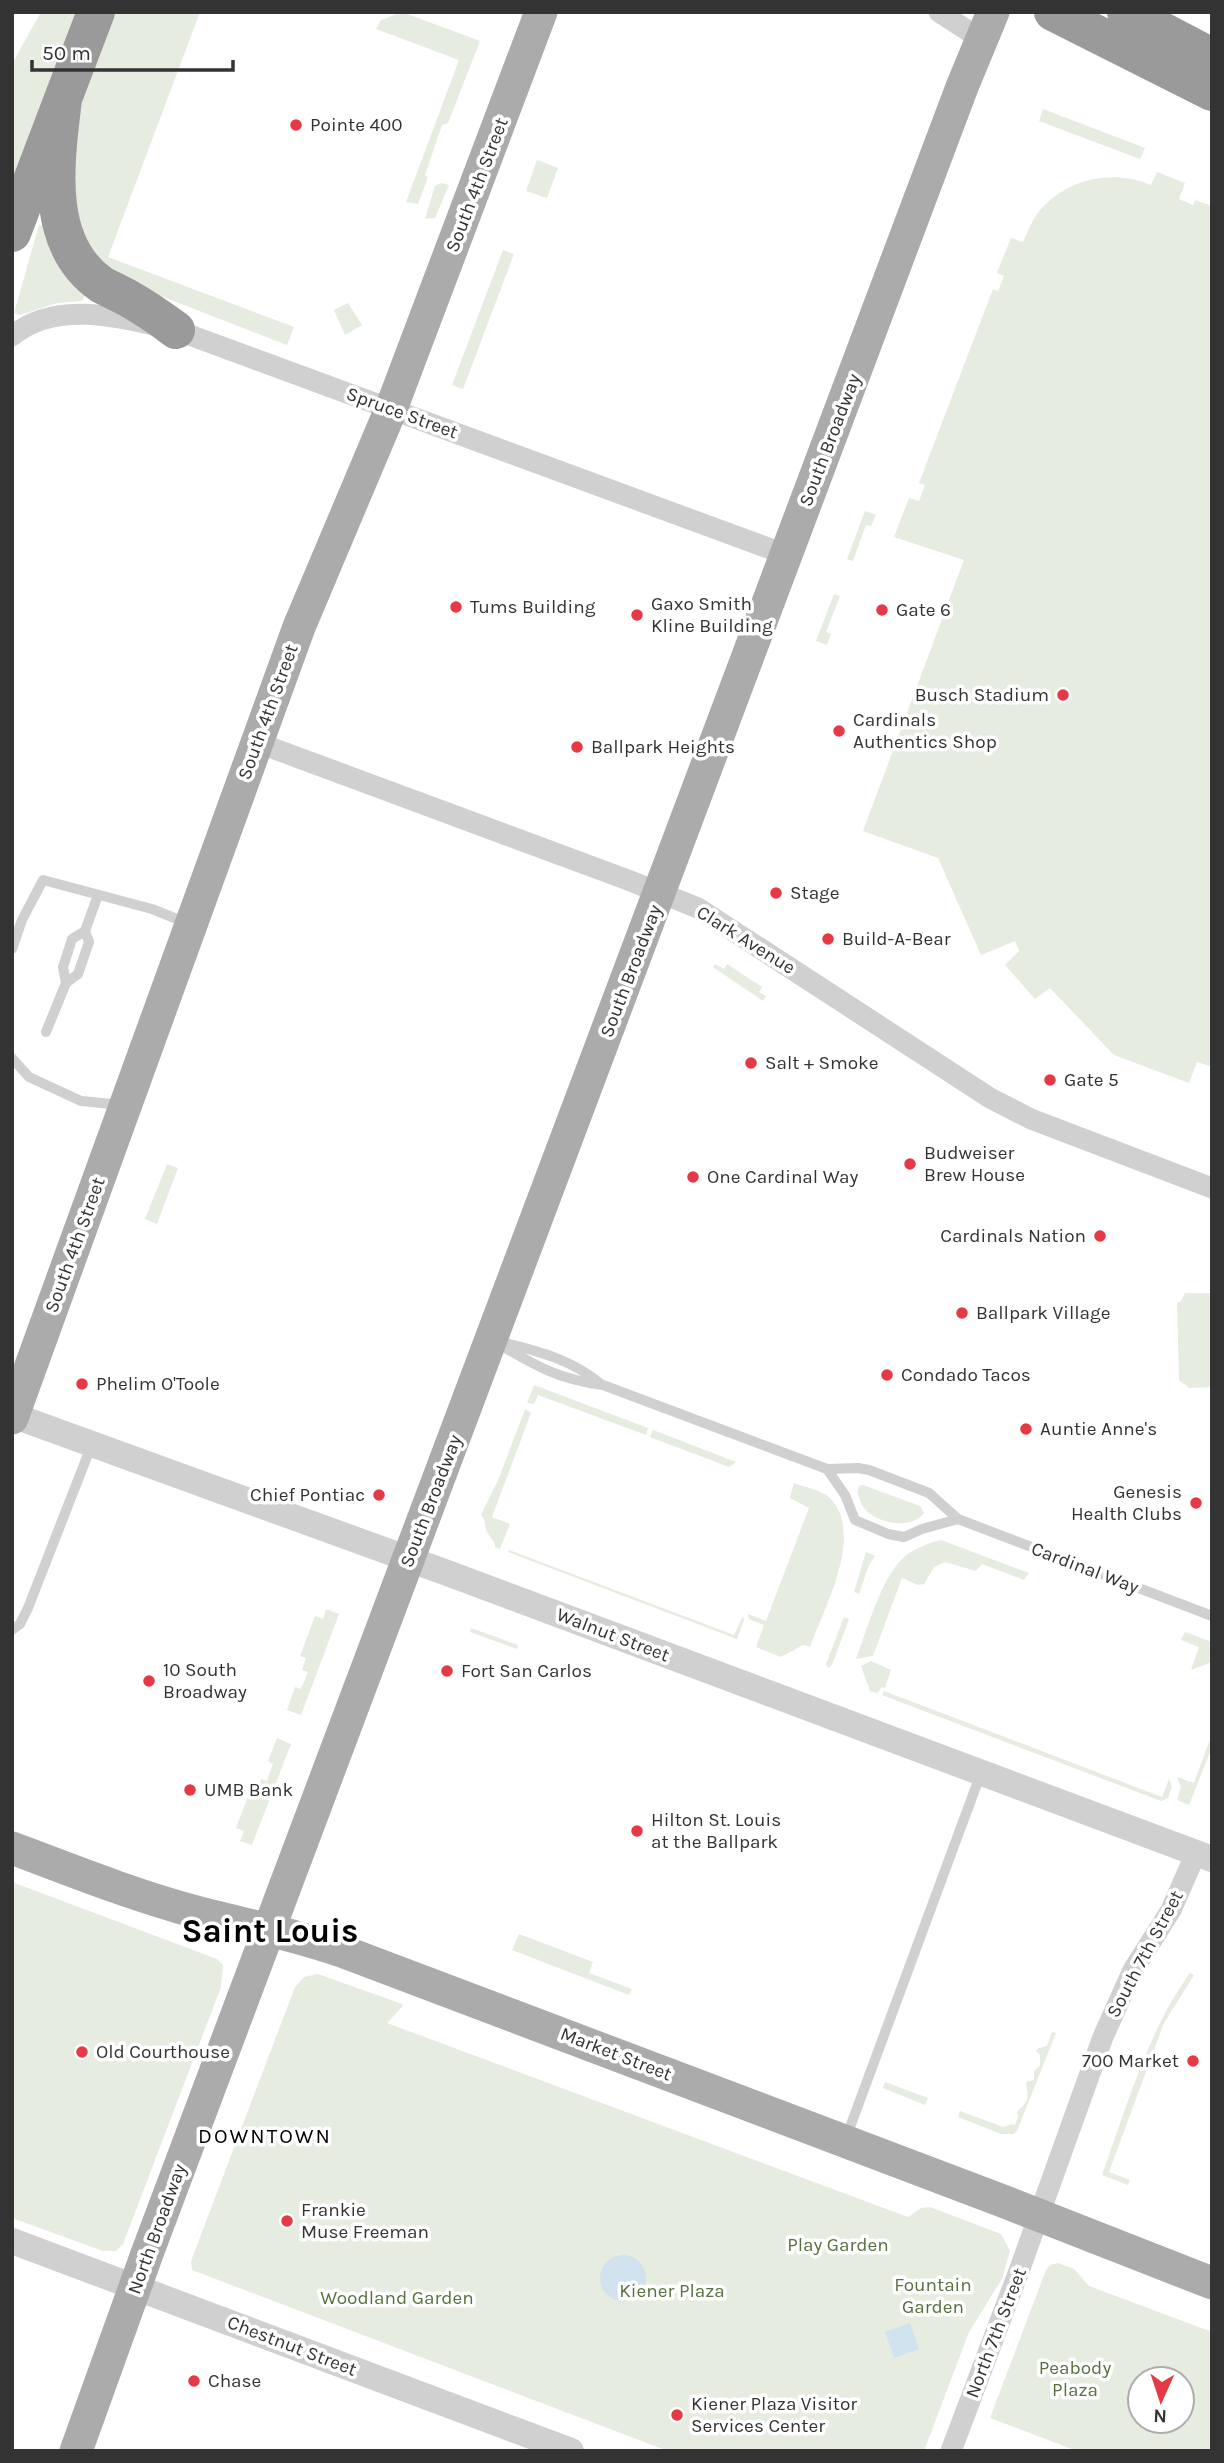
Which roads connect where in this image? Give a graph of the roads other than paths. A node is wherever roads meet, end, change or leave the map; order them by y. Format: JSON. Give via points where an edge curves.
{"nodes":[{"id":1,"x":96,"y":12,"type":"edge"},
{"id":2,"x":541,"y":12,"type":"edge"},
{"id":3,"x":939,"y":12,"type":"edge"},
{"id":4,"x":1052,"y":12,"type":"edge"},
{"id":5,"x":1126,"y":12,"type":"edge"},
{"id":6,"x":988,"y":26,"type":"edge"},
{"id":7,"x":1212,"y":57,"type":"edge"},
{"id":8,"x":1212,"y":92,"type":"edge"},
{"id":9,"x":63,"y":99,"type":"junction"},
{"id":10,"x":12,"y":233,"type":"edge"},
{"id":11,"x":176,"y":330,"type":"junction"},
{"id":12,"x":12,"y":336,"type":"edge"},
{"id":13,"x":391,"y":409,"type":"junction"},
{"id":14,"x":787,"y":555,"type":"junction"},
{"id":15,"x":257,"y":742,"type":"junction"},
{"id":16,"x":660,"y":892,"type":"junction"},
{"id":17,"x":98,"y":895,"type":"junction"},
{"id":18,"x":190,"y":923,"type":"junction"},
{"id":19,"x":85,"y":931,"type":"junction"},
{"id":20,"x":12,"y":949,"type":"edge"},
{"id":21,"x":66,"y":983,"type":"junction"},
{"id":22,"x":46,"y":1032,"type":"dead end"},
{"id":23,"x":12,"y":1058,"type":"edge"},
{"id":24,"x":126,"y":1105,"type":"junction"},
{"id":25,"x":1212,"y":1188,"type":"edge"},
{"id":26,"x":492,"y":1340,"type":"junction"},
{"id":27,"x":603,"y":1385,"type":"junction"},
{"id":28,"x":13,"y":1416,"type":"edge"},
{"id":29,"x":92,"y":1444,"type":"junction"},
{"id":30,"x":827,"y":1469,"type":"junction"},
{"id":31,"x":958,"y":1519,"type":"junction"},
{"id":32,"x":410,"y":1559,"type":"junction"},
{"id":33,"x":1212,"y":1616,"type":"edge"},
{"id":34,"x":12,"y":1630,"type":"edge"},
{"id":35,"x":981,"y":1773,"type":"junction"},
{"id":36,"x":12,"y":1848,"type":"edge"},
{"id":37,"x":1204,"y":1856,"type":"edge"},
{"id":38,"x":269,"y":1930,"type":"junction"},
{"id":39,"x":845,"y":2141,"type":"junction"},
{"id":40,"x":1040,"y":2215,"type":"junction"},
{"id":41,"x":12,"y":2241,"type":"edge"},
{"id":42,"x":1212,"y":2283,"type":"edge"},
{"id":43,"x":135,"y":2288,"type":"junction"},
{"id":44,"x":526,"y":2443,"type":"edge"},
{"id":45,"x":76,"y":2451,"type":"edge"},
{"id":46,"x":571,"y":2451,"type":"edge"},
{"id":47,"x":951,"y":2451,"type":"edge"}],
"edges":[{"from":1,"to":9,"type":"highway"},
{"from":2,"to":13,"type":"main road","name":"South 4th Street"},
{"from":3,"to":6,"type":"street"},
{"from":4,"to":8,"type":"highway"},
{"from":5,"to":7,"type":"highway"},
{"from":6,"to":14,"type":"main road","name":"South Broadway"},
{"from":9,"to":10,"type":"highway"},
{"from":9,"to":11,"type":"highway","via":[[56,166],[66,241],[94,278]]},
{"from":11,"to":12,"type":"street","name":"Spruce Street","via":[[79,314],[34,322]]},
{"from":11,"to":13,"type":"street","name":"Spruce Street"},
{"from":13,"to":14,"type":"street","name":"Spruce Street"},
{"from":13,"to":15,"type":"main road","name":"South 4th Street","via":[[299,628]]},
{"from":14,"to":16,"type":"main road","name":"South Broadway"},
{"from":15,"to":16,"type":"street","name":"Clark Avenue"},
{"from":15,"to":18,"type":"main road","name":"South 4th Street"},
{"from":16,"to":25,"type":"street","name":"Clark Avenue","via":[[715,918],[990,1098],[1031,1119]]},
{"from":16,"to":26,"type":"main road","name":"South Broadway"},
{"from":17,"to":18,"type":"lane"},
{"from":17,"to":19,"type":"lane"},
{"from":17,"to":20,"type":"lane","via":[[43,880]]},
{"from":18,"to":24,"type":"main road","name":"South 4th Street"},
{"from":19,"to":21,"type":"lane","via":[[89,942],[78,974]]},
{"from":19,"to":21,"type":"lane","via":[[72,939],[62,967]]},
{"from":21,"to":22,"type":"lane"},
{"from":23,"to":24,"type":"lane","via":[[29,1077],[81,1101]]},
{"from":24,"to":28,"type":"main road","name":"South 4th Street"},
{"from":26,"to":27,"type":"lane","name":"Cardinal Way","via":[[545,1371]]},
{"from":26,"to":27,"type":"lane","name":"Cardinal Way","via":[[554,1356]]},
{"from":26,"to":32,"type":"main road","name":"South Broadway"},
{"from":27,"to":30,"type":"lane","name":"Cardinal Way"},
{"from":28,"to":29,"type":"street","name":"Walnut Street"},
{"from":29,"to":32,"type":"street","name":"Walnut Street"},
{"from":29,"to":34,"type":"lane","via":[[28,1608]]},
{"from":30,"to":31,"type":"lane","name":"Cardinal Way","via":[[869,1470],[929,1493]]},
{"from":30,"to":31,"type":"lane","via":[[855,1520],[888,1534],[904,1537]]},
{"from":31,"to":33,"type":"lane","name":"Cardinal Way"},
{"from":32,"to":35,"type":"street","name":"Walnut Street"},
{"from":32,"to":38,"type":"main road","name":"South Broadway"},
{"from":35,"to":37,"type":"street","name":"Walnut Street"},
{"from":35,"to":39,"type":"lane"},
{"from":36,"to":38,"type":"main road","name":"Market Street","via":[[141,1895]]},
{"from":37,"to":40,"type":"street","name":"South 7th Street","via":[[1115,2007]]},
{"from":38,"to":39,"type":"main road","name":"Market Street","via":[[346,1953]]},
{"from":38,"to":43,"type":"main road","name":"North Broadway"},
{"from":39,"to":40,"type":"main road","name":"Market Street"},
{"from":40,"to":42,"type":"main road","name":"Market Street"},
{"from":40,"to":47,"type":"street","name":"North 7th Street"},
{"from":41,"to":43,"type":"street","name":"Chestnut Street"},
{"from":43,"to":44,"type":"street","name":"Chestnut Street"},
{"from":43,"to":45,"type":"main road","name":"North Broadway"},
{"from":44,"to":46,"type":"street","name":"Chestnut Street"}]}
